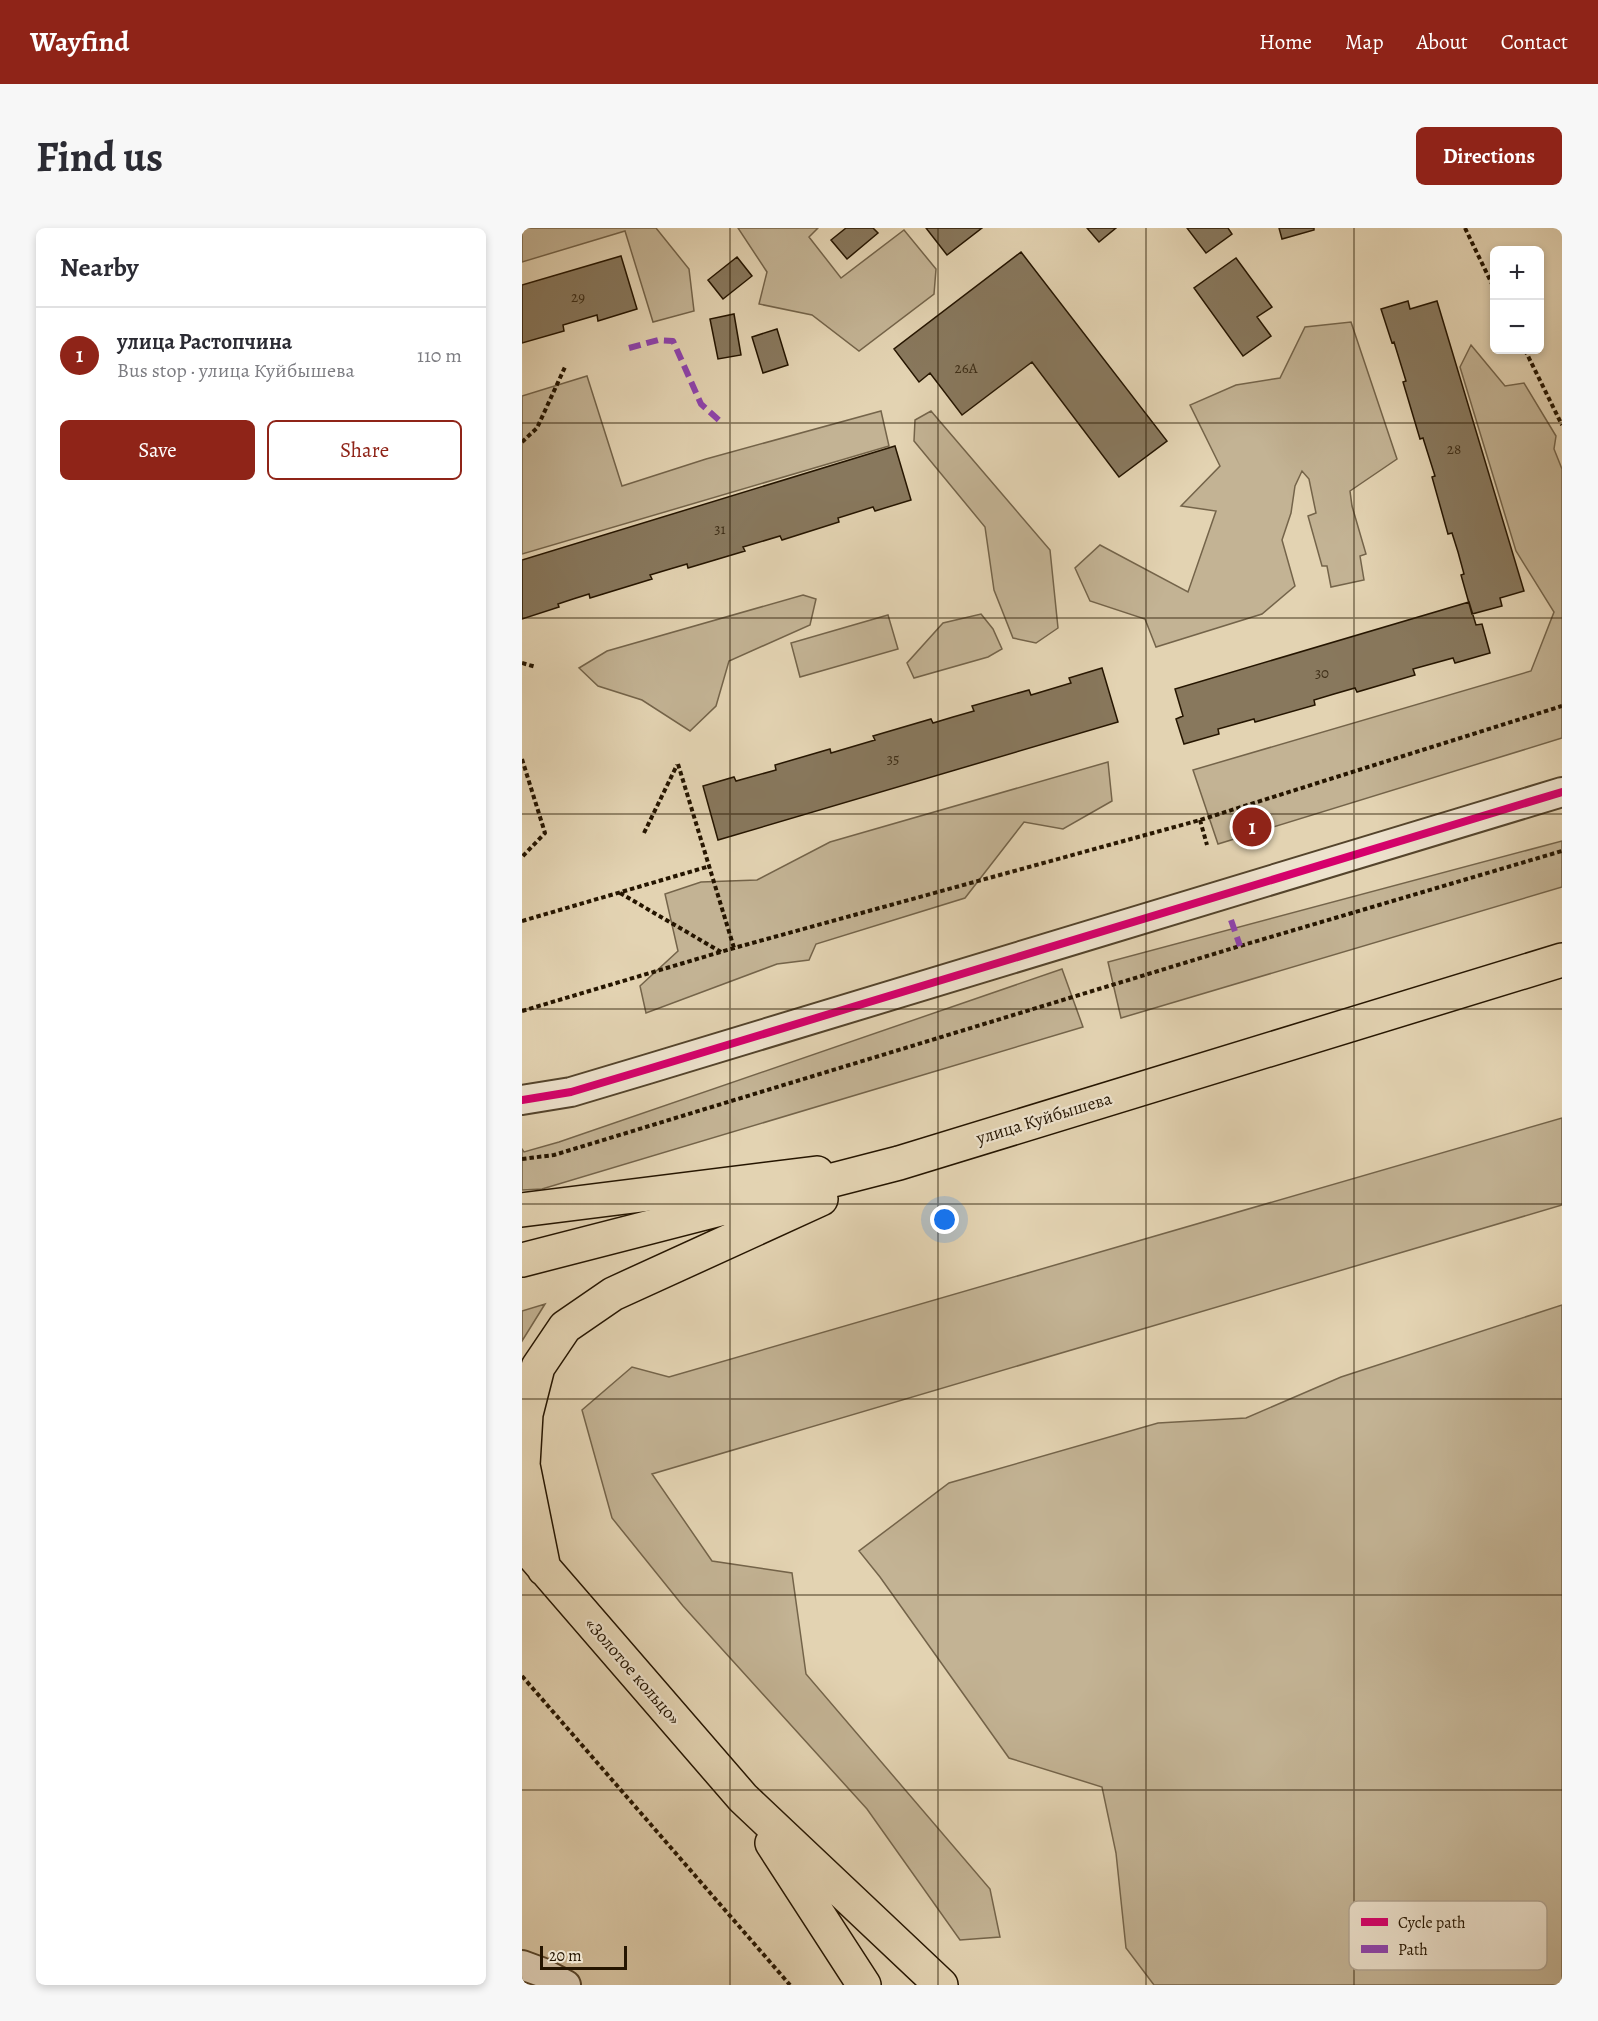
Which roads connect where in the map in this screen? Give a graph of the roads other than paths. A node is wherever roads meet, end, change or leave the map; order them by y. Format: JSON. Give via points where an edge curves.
{"nodes":[{"id":1,"x":1562,"y":792,"type":"edge"},
{"id":2,"x":1562,"y":960,"type":"edge"},
{"id":3,"x":522,"y":1100,"type":"edge"},
{"id":4,"x":899,"y":1163,"type":"junction"},
{"id":5,"x":522,"y":1210,"type":"edge"},
{"id":6,"x":522,"y":1260,"type":"edge"},
{"id":7,"x":522,"y":1543,"type":"edge"},
{"id":8,"x":533,"y":1561,"type":"edge"},
{"id":9,"x":743,"y":1798,"type":"junction"},
{"id":10,"x":522,"y":1965,"type":"edge"},
{"id":11,"x":566,"y":1985,"type":"edge"},
{"id":12,"x":864,"y":1985,"type":"edge"},
{"id":13,"x":941,"y":1985,"type":"edge"}],
"edges":[{"from":1,"to":3,"type":"street","via":[[571,1092]]},
{"from":2,"to":4,"type":"main road","name":"улица Куйбышева"},
{"from":4,"to":5,"type":"main road"},
{"from":4,"to":6,"type":"main road","name":"улица Куйбышева"},
{"from":4,"to":8,"type":"main road","via":[[613,1294],[565,1328],[538,1367],[526,1414],[523,1465]]},
{"from":7,"to":8,"type":"main road","name":"«Золотое кольцо»"},
{"from":8,"to":9,"type":"main road","name":"«Золотое кольцо»"},
{"from":9,"to":12,"type":"main road","name":"«Золотое кольцо»"},
{"from":9,"to":13,"type":"main road","name":"«Золотое кольцо»"},
{"from":10,"to":11,"type":"street"}]}
